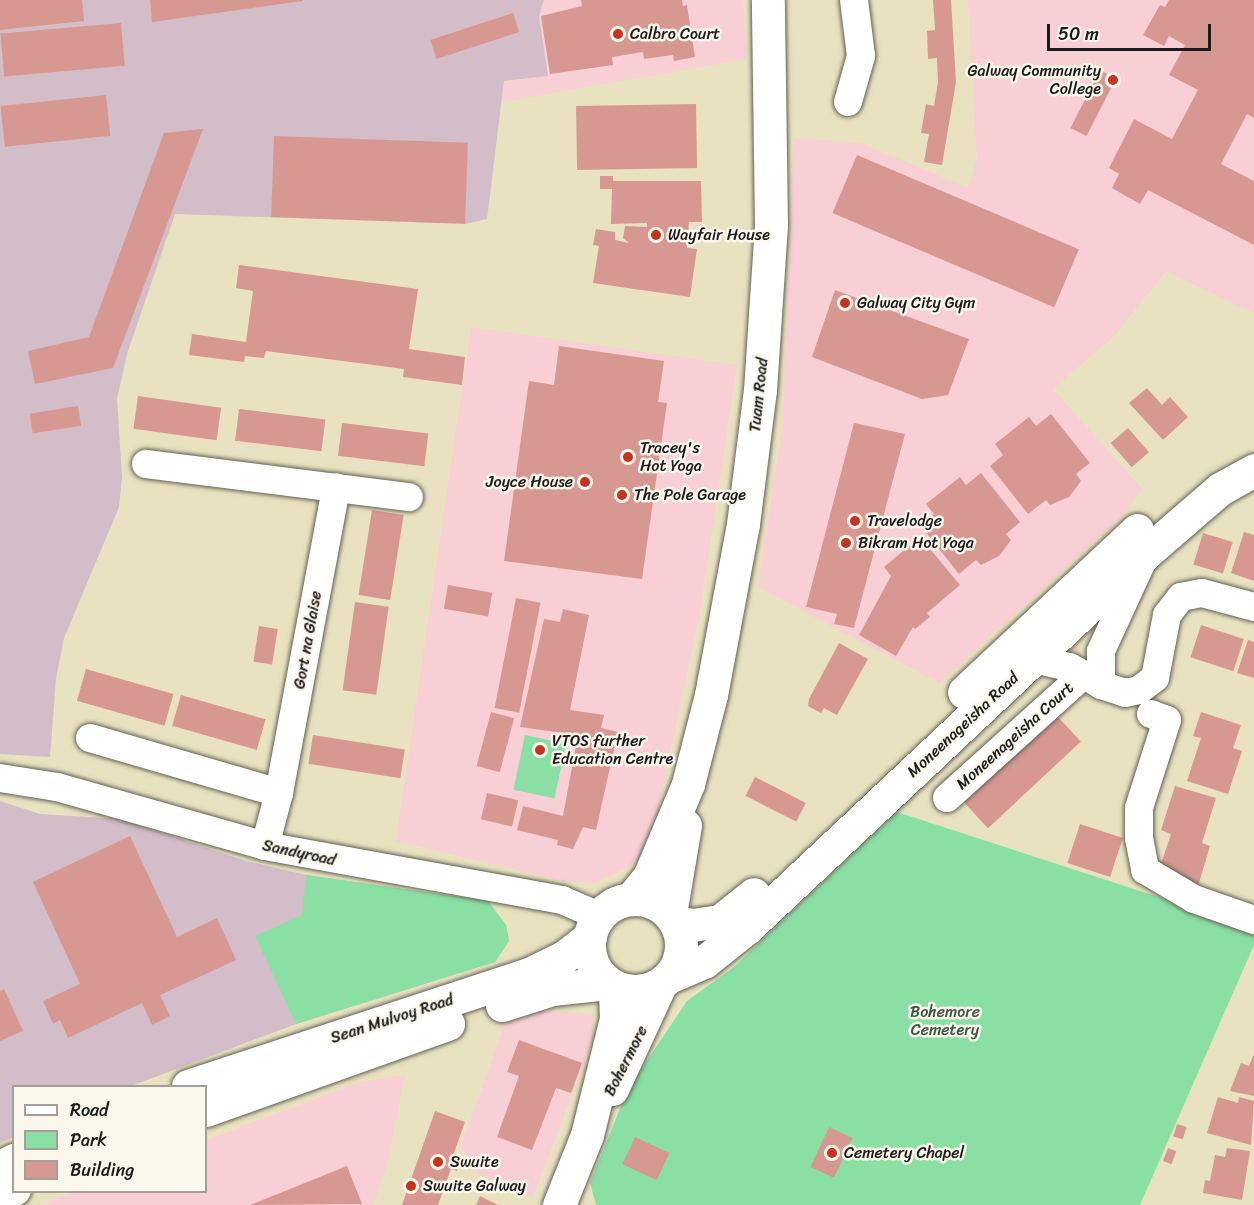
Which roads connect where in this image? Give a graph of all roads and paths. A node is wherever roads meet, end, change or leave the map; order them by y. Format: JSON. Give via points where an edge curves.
{"nodes":[{"id":1,"x":768,"y":0,"type":"edge"},
{"id":2,"x":854,"y":0,"type":"edge"},
{"id":3,"x":848,"y":102,"type":"dead end"},
{"id":4,"x":1254,"y":447,"type":"edge"},
{"id":5,"x":146,"y":464,"type":"dead end"},
{"id":6,"x":1254,"y":470,"type":"edge"},
{"id":7,"x":336,"y":487,"type":"junction"},
{"id":8,"x":409,"y":497,"type":"dead end"},
{"id":9,"x":1147,"y":552,"type":"junction"},
{"id":10,"x":1254,"y":607,"type":"edge"},
{"id":11,"x":1034,"y":659,"type":"junction"},
{"id":12,"x":1092,"y":680,"type":"junction"},
{"id":13,"x":1150,"y":714,"type":"dead end"},
{"id":14,"x":90,"y":738,"type":"dead end"},
{"id":15,"x":0,"y":778,"type":"edge"},
{"id":16,"x":688,"y":784,"type":"junction"},
{"id":17,"x":279,"y":793,"type":"junction"},
{"id":18,"x":947,"y":798,"type":"dead end"},
{"id":19,"x":265,"y":846,"type":"junction"},
{"id":20,"x":631,"y":899,"type":"junction"},
{"id":21,"x":673,"y":919,"type":"junction"},
{"id":22,"x":1254,"y":920,"type":"edge"},
{"id":23,"x":594,"y":927,"type":"junction"},
{"id":24,"x":665,"y":980,"type":"junction"},
{"id":25,"x":612,"y":985,"type":"junction"},
{"id":26,"x":191,"y":1085,"type":"edge"},
{"id":27,"x":207,"y":1110,"type":"edge"},
{"id":28,"x":587,"y":1135,"type":"junction"},
{"id":29,"x":559,"y":1205,"type":"edge"}],
"edges":[{"from":1,"to":16,"type":"main road","name":"Tuam Road","via":[[772,204],[760,390],[731,595]]},
{"from":2,"to":3,"type":"street","via":[[861,56]]},
{"from":4,"to":21,"type":"main road","name":"Moneenageisha Road","via":[[1197,480],[1123,543],[739,908],[720,921],[692,925]]},
{"from":5,"to":7,"type":"street"},
{"from":6,"to":9,"type":"main road","name":"Moneenageisha Road","via":[[1220,489]]},
{"from":7,"to":8,"type":"street"},
{"from":7,"to":17,"type":"street","name":"Gort na Glaise"},
{"from":9,"to":11,"type":"main road","name":"Moneenageisha Road"},
{"from":9,"to":12,"type":"street","via":[[1106,636],[1099,668]]},
{"from":10,"to":12,"type":"street","name":"Moneenageisha Court","via":[[1202,593],[1181,597],[1167,615],[1155,678],[1139,690],[1125,693]]},
{"from":11,"to":12,"type":"street","name":"Moneenageisha Court","via":[[1060,663]]},
{"from":11,"to":24,"type":"main road","name":"Moneenageisha Road","via":[[748,927],[704,962]]},
{"from":12,"to":18,"type":"street","name":"Moneenageisha Court"},
{"from":13,"to":22,"type":"street","via":[[1167,720],[1139,808],[1138,838],[1145,870],[1194,899]]},
{"from":14,"to":17,"type":"street"},
{"from":15,"to":19,"type":"street","name":"Sandyroad","via":[[57,787]]},
{"from":16,"to":20,"type":"main road","name":"Tuam Road","via":[[649,877]]},
{"from":16,"to":21,"type":"main road","name":"Tuam Road"},
{"from":17,"to":19,"type":"street","name":"Gort na Glaise"},
{"from":19,"to":23,"type":"street","name":"Sandyroad","via":[[562,900]]},
{"from":20,"to":21,"type":"main road","via":[[654,903]]},
{"from":20,"to":23,"type":"main road","via":[[619,902]]},
{"from":21,"to":24,"type":"main road","via":[[682,949]]},
{"from":23,"to":25,"type":"main road","via":[[591,959]]},
{"from":23,"to":26,"type":"main road","name":"Sean Mulvoy Road","via":[[564,957],[529,974]]},
{"from":24,"to":25,"type":"main road","via":[[638,992]]},
{"from":24,"to":28,"type":"main road","name":"Bohermore"},
{"from":25,"to":27,"type":"main road","name":"Sean Mulvoy Road","via":[[552,989]]},
{"from":25,"to":28,"type":"main road","name":"Bohermore","via":[[616,1019]]},
{"from":28,"to":29,"type":"main road","name":"Bohermore"}]}
